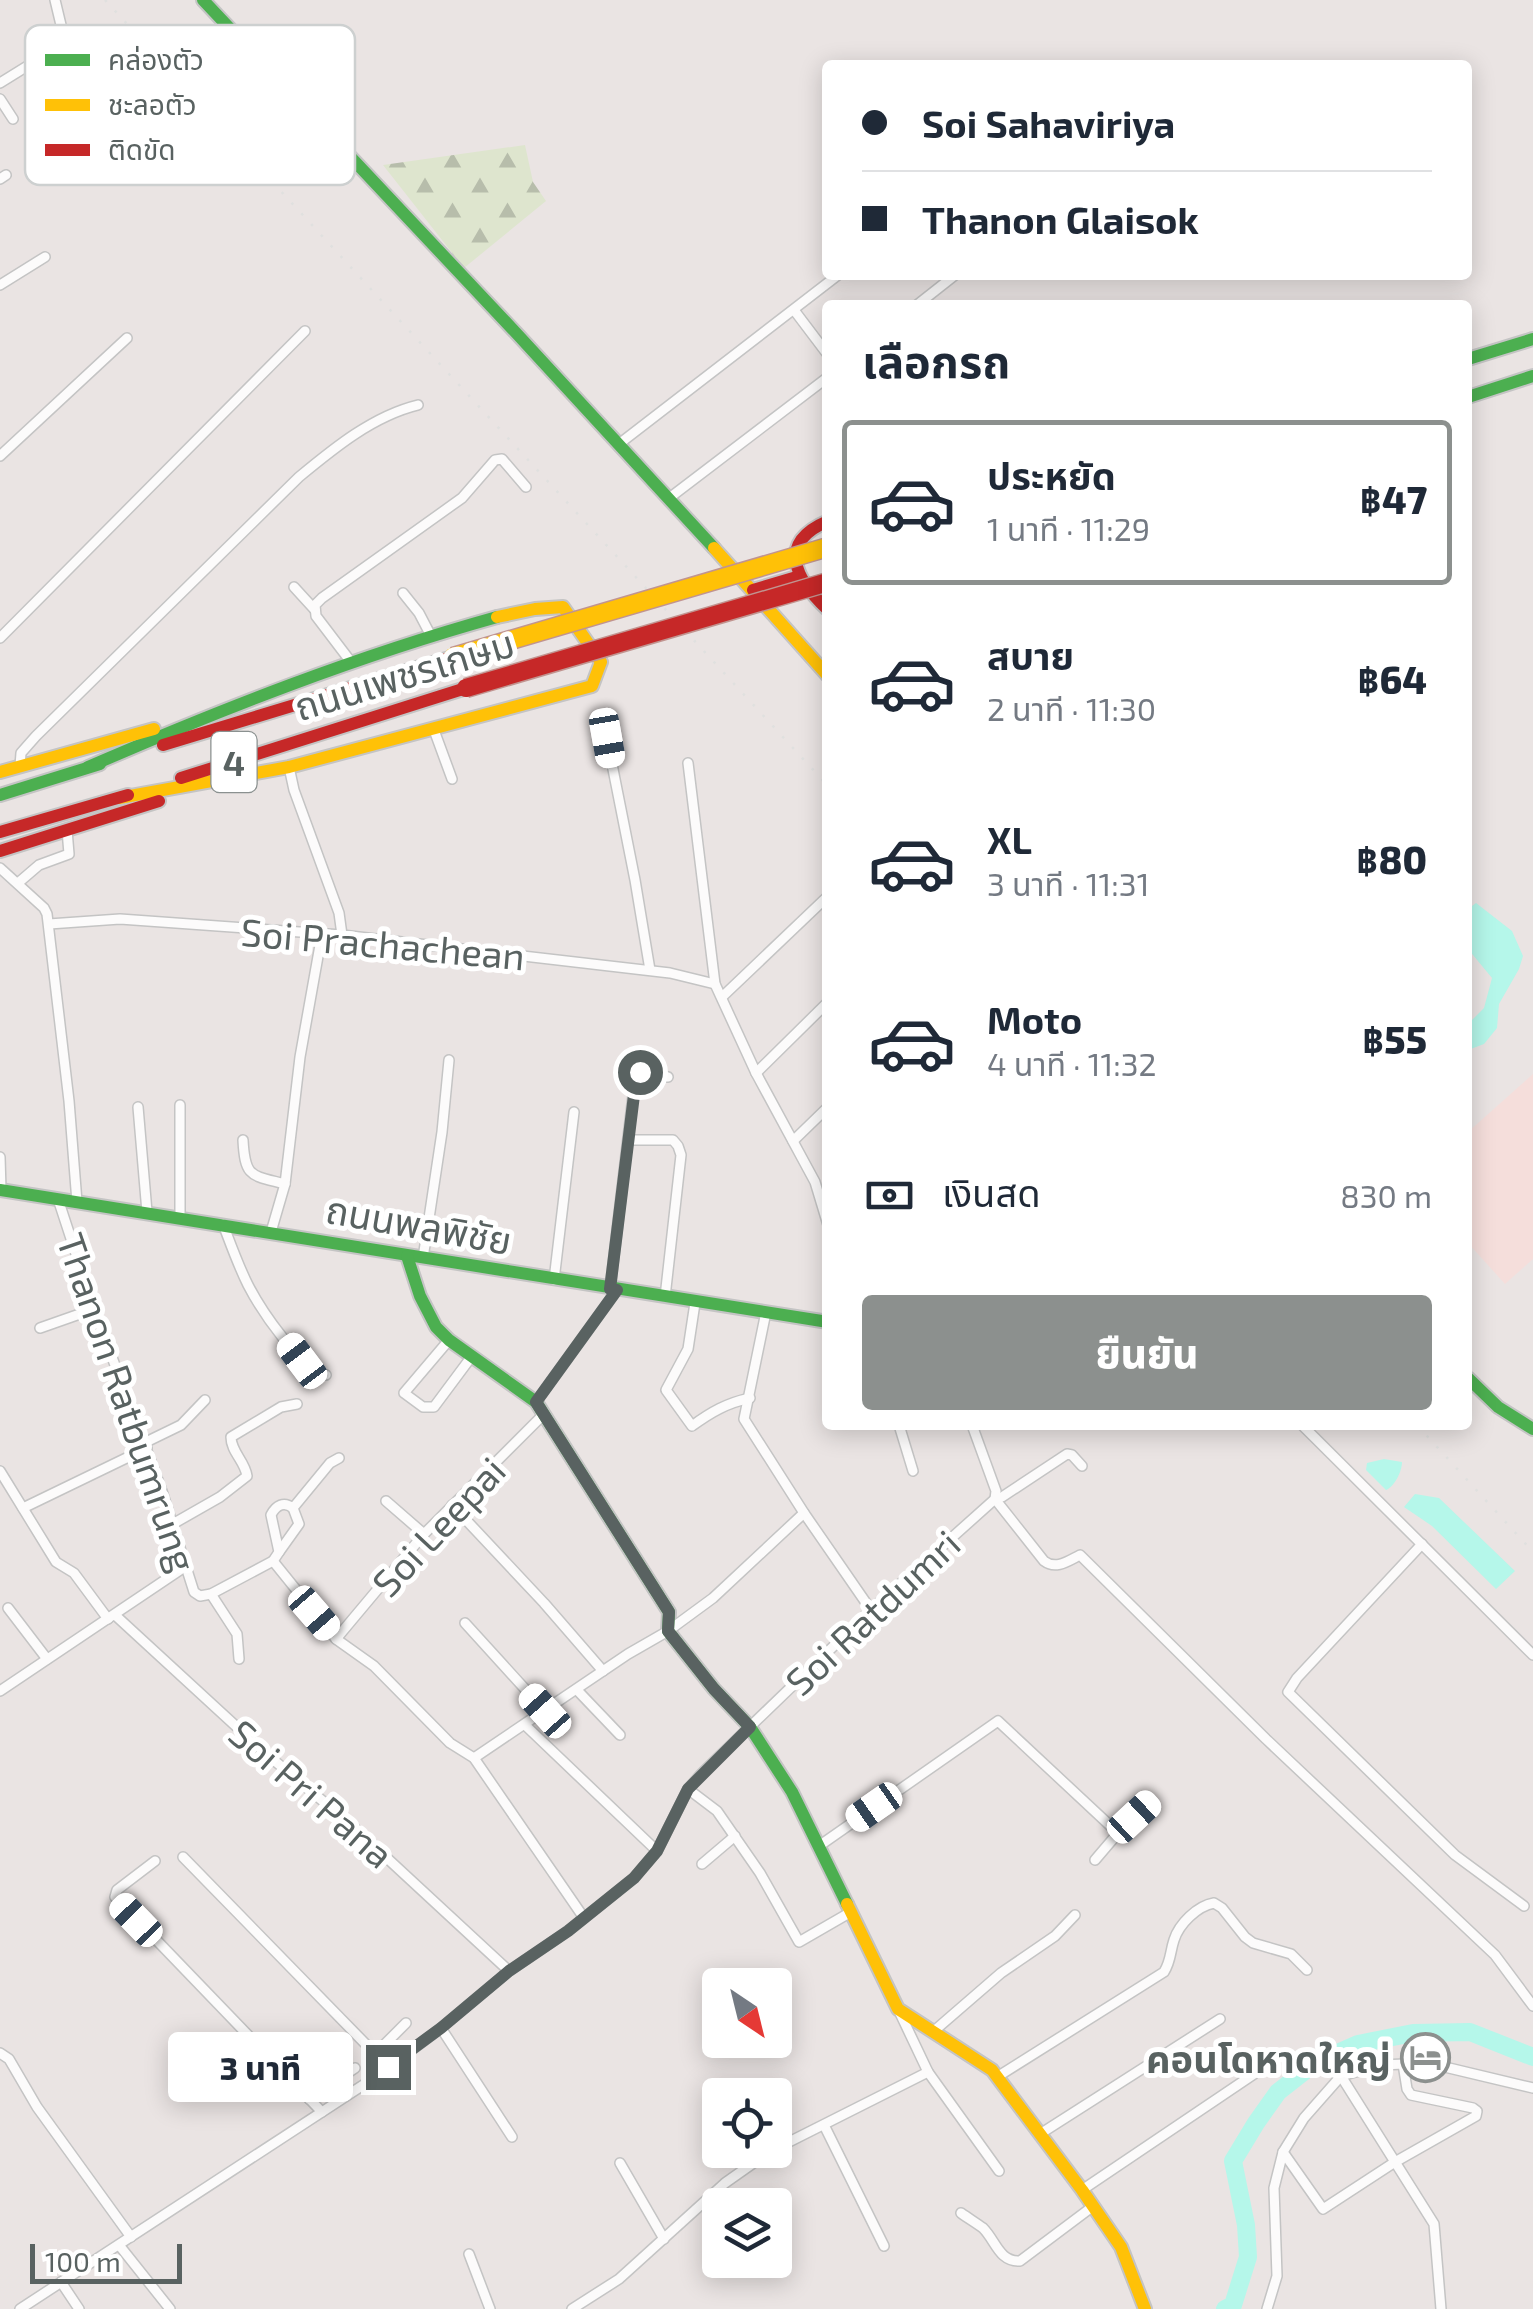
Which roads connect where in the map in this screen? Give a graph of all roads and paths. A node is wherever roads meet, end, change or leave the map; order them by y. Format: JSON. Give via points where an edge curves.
{"nodes":[{"id":1,"x":54,"y":0,"type":"edge"},
{"id":2,"x":203,"y":0,"type":"edge"},
{"id":3,"x":61,"y":25,"type":"edge"},
{"id":4,"x":226,"y":25,"type":"edge"},
{"id":5,"x":25,"y":68,"type":"edge"},
{"id":6,"x":0,"y":84,"type":"edge"},
{"id":7,"x":0,"y":100,"type":"edge"},
{"id":8,"x":13,"y":120,"type":"dead end"},
{"id":9,"x":355,"y":162,"type":"edge"},
{"id":10,"x":45,"y":256,"type":"dead end"},
{"id":11,"x":832,"y":280,"type":"edge"},
{"id":12,"x":948,"y":280,"type":"edge"},
{"id":13,"x":0,"y":285,"type":"edge"},
{"id":14,"x":923,"y":300,"type":"edge"},
{"id":15,"x":794,"y":310,"type":"junction"},
{"id":16,"x":305,"y":332,"type":"dead end"},
{"id":17,"x":127,"y":338,"type":"dead end"},
{"id":18,"x":1533,"y":339,"type":"edge"},
{"id":19,"x":822,"y":347,"type":"edge"},
{"id":20,"x":1472,"y":357,"type":"edge"},
{"id":21,"x":1533,"y":376,"type":"edge"},
{"id":22,"x":822,"y":382,"type":"edge"},
{"id":23,"x":1472,"y":396,"type":"edge"},
{"id":24,"x":418,"y":406,"type":"dead end"},
{"id":25,"x":619,"y":444,"type":"junction"},
{"id":26,"x":0,"y":456,"type":"edge"},
{"id":27,"x":526,"y":486,"type":"dead end"},
{"id":28,"x":668,"y":499,"type":"junction"},
{"id":29,"x":822,"y":523,"type":"edge"},
{"id":30,"x":822,"y":548,"type":"edge"},
{"id":31,"x":800,"y":576,"type":"junction"},
{"id":32,"x":822,"y":584,"type":"edge"},
{"id":33,"x":294,"y":587,"type":"dead end"},
{"id":34,"x":753,"y":590,"type":"junction"},
{"id":35,"x":403,"y":593,"type":"dead end"},
{"id":36,"x":822,"y":605,"type":"edge"},
{"id":37,"x":314,"y":610,"type":"junction"},
{"id":38,"x":431,"y":636,"type":"junction"},
{"id":39,"x":0,"y":638,"type":"edge"},
{"id":40,"x":351,"y":662,"type":"junction"},
{"id":41,"x":822,"y":669,"type":"edge"},
{"id":42,"x":215,"y":712,"type":"junction"},
{"id":43,"x":434,"y":730,"type":"junction"},
{"id":44,"x":607,"y":738,"type":"dead end"},
{"id":45,"x":688,"y":763,"type":"dead end"},
{"id":46,"x":20,"y":766,"type":"junction"},
{"id":47,"x":88,"y":767,"type":"junction"},
{"id":48,"x":289,"y":767,"type":"junction"},
{"id":49,"x":0,"y":772,"type":"edge"},
{"id":50,"x":452,"y":779,"type":"dead end"},
{"id":51,"x":226,"y":780,"type":"junction"},
{"id":52,"x":0,"y":795,"type":"edge"},
{"id":53,"x":119,"y":798,"type":"junction"},
{"id":54,"x":67,"y":830,"type":"junction"},
{"id":55,"x":0,"y":832,"type":"edge"},
{"id":56,"x":0,"y":851,"type":"edge"},
{"id":57,"x":0,"y":868,"type":"edge"},
{"id":58,"x":18,"y":884,"type":"junction"},
{"id":59,"x":822,"y":902,"type":"edge"},
{"id":60,"x":49,"y":924,"type":"junction"},
{"id":61,"x":322,"y":934,"type":"junction"},
{"id":62,"x":342,"y":935,"type":"junction"},
{"id":63,"x":650,"y":970,"type":"junction"},
{"id":64,"x":715,"y":984,"type":"junction"},
{"id":65,"x":722,"y":997,"type":"junction"},
{"id":66,"x":822,"y":1008,"type":"edge"},
{"id":67,"x":450,"y":1060,"type":"dead end"},
{"id":68,"x":756,"y":1073,"type":"junction"},
{"id":69,"x":668,"y":1077,"type":"dead end"},
{"id":70,"x":180,"y":1105,"type":"dead end"},
{"id":71,"x":138,"y":1107,"type":"dead end"},
{"id":72,"x":574,"y":1112,"type":"dead end"},
{"id":73,"x":822,"y":1114,"type":"edge"},
{"id":74,"x":243,"y":1140,"type":"dead end"},
{"id":75,"x":628,"y":1140,"type":"junction"},
{"id":76,"x":793,"y":1141,"type":"junction"},
{"id":77,"x":0,"y":1157,"type":"edge"},
{"id":78,"x":285,"y":1184,"type":"junction"},
{"id":79,"x":1,"y":1190,"type":"edge"},
{"id":80,"x":67,"y":1201,"type":"junction"},
{"id":81,"x":822,"y":1201,"type":"edge"},
{"id":82,"x":147,"y":1212,"type":"junction"},
{"id":83,"x":180,"y":1218,"type":"junction"},
{"id":84,"x":223,"y":1224,"type":"junction"},
{"id":85,"x":271,"y":1232,"type":"junction"},
{"id":86,"x":415,"y":1257,"type":"junction"},
{"id":87,"x":554,"y":1280,"type":"junction"},
{"id":88,"x":613,"y":1290,"type":"junction"},
{"id":89,"x":665,"y":1297,"type":"junction"},
{"id":90,"x":694,"y":1302,"type":"junction"},
{"id":91,"x":94,"y":1309,"type":"junction"},
{"id":92,"x":766,"y":1312,"type":"junction"},
{"id":93,"x":822,"y":1321,"type":"edge"},
{"id":94,"x":40,"y":1328,"type":"dead end"},
{"id":95,"x":449,"y":1340,"type":"junction"},
{"id":96,"x":472,"y":1356,"type":"junction"},
{"id":97,"x":326,"y":1376,"type":"dead end"},
{"id":98,"x":1472,"y":1382,"type":"edge"},
{"id":99,"x":750,"y":1398,"type":"junction"},
{"id":100,"x":205,"y":1400,"type":"dead end"},
{"id":101,"x":297,"y":1404,"type":"dead end"},
{"id":102,"x":539,"y":1409,"type":"junction"},
{"id":103,"x":1533,"y":1429,"type":"edge"},
{"id":104,"x":901,"y":1430,"type":"edge"},
{"id":105,"x":976,"y":1430,"type":"edge"},
{"id":106,"x":1307,"y":1430,"type":"edge"},
{"id":107,"x":146,"y":1446,"type":"junction"},
{"id":108,"x":339,"y":1458,"type":"dead end"},
{"id":109,"x":1082,"y":1466,"type":"dead end"},
{"id":110,"x":0,"y":1471,"type":"edge"},
{"id":111,"x":913,"y":1471,"type":"dead end"},
{"id":112,"x":995,"y":1499,"type":"junction"},
{"id":113,"x":386,"y":1501,"type":"dead end"},
{"id":114,"x":452,"y":1504,"type":"junction"},
{"id":115,"x":23,"y":1508,"type":"junction"},
{"id":116,"x":294,"y":1508,"type":"junction"},
{"id":117,"x":804,"y":1514,"type":"junction"},
{"id":118,"x":172,"y":1525,"type":"junction"},
{"id":119,"x":424,"y":1534,"type":"junction"},
{"id":120,"x":1422,"y":1544,"type":"junction"},
{"id":121,"x":276,"y":1556,"type":"junction"},
{"id":122,"x":186,"y":1566,"type":"junction"},
{"id":123,"x":211,"y":1594,"type":"junction"},
{"id":124,"x":8,"y":1608,"type":"dead end"},
{"id":125,"x":871,"y":1610,"type":"junction"},
{"id":126,"x":112,"y":1617,"type":"junction"},
{"id":127,"x":466,"y":1623,"type":"dead end"},
{"id":128,"x":668,"y":1631,"type":"junction"},
{"id":129,"x":336,"y":1639,"type":"junction"},
{"id":130,"x":1533,"y":1655,"type":"edge"},
{"id":131,"x":47,"y":1659,"type":"junction"},
{"id":132,"x":239,"y":1659,"type":"dead end"},
{"id":133,"x":603,"y":1671,"type":"junction"},
{"id":134,"x":577,"y":1690,"type":"junction"},
{"id":135,"x":0,"y":1692,"type":"edge"},
{"id":136,"x":545,"y":1711,"type":"junction"},
{"id":137,"x":525,"y":1726,"type":"junction"},
{"id":138,"x":750,"y":1727,"type":"junction"},
{"id":139,"x":620,"y":1734,"type":"dead end"},
{"id":140,"x":474,"y":1758,"type":"junction"},
{"id":141,"x":688,"y":1789,"type":"junction"},
{"id":142,"x":1151,"y":1801,"type":"dead end"},
{"id":143,"x":1118,"y":1833,"type":"junction"},
{"id":144,"x":735,"y":1836,"type":"junction"},
{"id":145,"x":819,"y":1846,"type":"junction"},
{"id":146,"x":657,"y":1851,"type":"junction"},
{"id":147,"x":183,"y":1857,"type":"dead end"},
{"id":148,"x":1095,"y":1860,"type":"dead end"},
{"id":149,"x":155,"y":1861,"type":"dead end"},
{"id":150,"x":702,"y":1864,"type":"dead end"},
{"id":151,"x":1524,"y":1906,"type":"dead end"},
{"id":152,"x":850,"y":1912,"type":"junction"},
{"id":153,"x":1076,"y":1915,"type":"dead end"},
{"id":154,"x":584,"y":1918,"type":"junction"},
{"id":155,"x":1307,"y":1970,"type":"dead end"},
{"id":156,"x":509,"y":1971,"type":"junction"},
{"id":157,"x":1533,"y":2006,"type":"edge"},
{"id":158,"x":898,"y":2009,"type":"junction"},
{"id":159,"x":1220,"y":2019,"type":"dead end"},
{"id":160,"x":406,"y":2022,"type":"dead end"},
{"id":161,"x":441,"y":2028,"type":"junction"},
{"id":162,"x":934,"y":2031,"type":"junction"},
{"id":163,"x":0,"y":2053,"type":"edge"},
{"id":164,"x":375,"y":2054,"type":"junction"},
{"id":165,"x":1404,"y":2064,"type":"junction"},
{"id":166,"x":388,"y":2067,"type":"junction"},
{"id":167,"x":355,"y":2068,"type":"dead end"},
{"id":168,"x":928,"y":2072,"type":"junction"},
{"id":169,"x":1254,"y":2074,"type":"dead end"},
{"id":170,"x":1341,"y":2076,"type":"junction"},
{"id":171,"x":997,"y":2077,"type":"junction"},
{"id":172,"x":1533,"y":2088,"type":"edge"},
{"id":173,"x":309,"y":2099,"type":"junction"},
{"id":174,"x":322,"y":2112,"type":"junction"},
{"id":175,"x":824,"y":2125,"type":"junction"},
{"id":176,"x":1040,"y":2134,"type":"junction"},
{"id":177,"x":512,"y":2138,"type":"dead end"},
{"id":178,"x":792,"y":2140,"type":"edge"},
{"id":179,"x":1283,"y":2152,"type":"junction"},
{"id":180,"x":1396,"y":2162,"type":"junction"},
{"id":181,"x":620,"y":2163,"type":"dead end"},
{"id":182,"x":746,"y":2168,"type":"edge"},
{"id":183,"x":999,"y":2170,"type":"dead end"},
{"id":184,"x":1082,"y":2190,"type":"junction"},
{"id":185,"x":1092,"y":2207,"type":"junction"},
{"id":186,"x":961,"y":2213,"type":"dead end"},
{"id":187,"x":131,"y":2237,"type":"junction"},
{"id":188,"x":664,"y":2239,"type":"junction"},
{"id":189,"x":119,"y":2245,"type":"junction"},
{"id":190,"x":884,"y":2246,"type":"dead end"},
{"id":191,"x":468,"y":2254,"type":"dead end"},
{"id":192,"x":62,"y":2282,"type":"junction"},
{"id":193,"x":20,"y":2309,"type":"edge"},
{"id":194,"x":79,"y":2309,"type":"edge"},
{"id":195,"x":170,"y":2309,"type":"edge"},
{"id":196,"x":490,"y":2309,"type":"edge"},
{"id":197,"x":572,"y":2309,"type":"edge"},
{"id":198,"x":1145,"y":2309,"type":"edge"},
{"id":199,"x":1267,"y":2309,"type":"edge"},
{"id":200,"x":1441,"y":2309,"type":"edge"}],
"edges":[{"from":1,"to":3,"type":"street"},
{"from":2,"to":4,"type":"main road"},
{"from":5,"to":6,"type":"street"},
{"from":7,"to":8,"type":"street"},
{"from":9,"to":25,"type":"main road"},
{"from":10,"to":13,"type":"street"},
{"from":11,"to":15,"type":"street"},
{"from":12,"to":14,"type":"street"},
{"from":15,"to":19,"type":"street"},
{"from":15,"to":25,"type":"street"},
{"from":16,"to":39,"type":"street"},
{"from":17,"to":26,"type":"street"},
{"from":18,"to":20,"type":"main road"},
{"from":21,"to":23,"type":"main road"},
{"from":22,"to":28,"type":"street"},
{"from":24,"to":46,"type":"street","via":[[377,421],[299,477],[26,746]]},
{"from":25,"to":28,"type":"main road"},
{"from":27,"to":37,"type":"street","via":[[502,459],[494,460],[462,498]]},
{"from":28,"to":34,"type":"main road"},
{"from":29,"to":31,"type":"main road","via":[[800,536],[794,552]]},
{"from":30,"to":47,"type":"main road","name":"ถนนเพชรเกษม","number":"4","bridge":true},
{"from":31,"to":34,"type":"main road"},
{"from":31,"to":36,"type":"main road"},
{"from":32,"to":53,"type":"main road","name":"ถนนเพชรเกษม","number":"4","bridge":true},
{"from":33,"to":37,"type":"street"},
{"from":34,"to":41,"type":"main road"},
{"from":35,"to":38,"type":"street"},
{"from":37,"to":40,"type":"street"},
{"from":38,"to":40,"type":"main road"},
{"from":38,"to":43,"type":"main road","via":[[538,606],[563,607],[601,662],[592,686]]},
{"from":40,"to":42,"type":"main road"},
{"from":42,"to":46,"type":"main road"},
{"from":42,"to":47,"type":"main road"},
{"from":43,"to":48,"type":"main road"},
{"from":43,"to":50,"type":"street"},
{"from":44,"to":63,"type":"street"},
{"from":45,"to":64,"type":"street"},
{"from":46,"to":49,"type":"main road"},
{"from":47,"to":52,"type":"main road","name":"ถนนเพชรเกษม","number":"4"},
{"from":48,"to":51,"type":"main road"},
{"from":48,"to":62,"type":"street"},
{"from":51,"to":53,"type":"main road"},
{"from":51,"to":54,"type":"main road"},
{"from":53,"to":55,"type":"main road","name":"ถนนเพชรเกษม","number":"4"},
{"from":54,"to":56,"type":"main road"},
{"from":54,"to":58,"type":"street","via":[[70,854],[39,865]]},
{"from":57,"to":58,"type":"street"},
{"from":58,"to":60,"type":"street","via":[[44,908]]},
{"from":59,"to":65,"type":"street"},
{"from":60,"to":61,"type":"street","name":"Soi Prachachean","via":[[120,919]]},
{"from":60,"to":80,"type":"street","name":"Thanon Ratbumrung","via":[[68,1101]]},
{"from":61,"to":62,"type":"street","name":"Soi Prachachean"},
{"from":61,"to":78,"type":"street"},
{"from":62,"to":63,"type":"street","name":"Soi Prachachean"},
{"from":63,"to":64,"type":"street","name":"Soi Prachachean"},
{"from":64,"to":65,"type":"street"},
{"from":65,"to":68,"type":"street"},
{"from":66,"to":68,"type":"street"},
{"from":67,"to":86,"type":"street"},
{"from":68,"to":76,"type":"street"},
{"from":69,"to":75,"type":"street","via":[[637,1074]]},
{"from":70,"to":83,"type":"street"},
{"from":71,"to":82,"type":"street"},
{"from":72,"to":87,"type":"street"},
{"from":73,"to":76,"type":"street"},
{"from":74,"to":78,"type":"street","via":[[248,1170]]},
{"from":75,"to":88,"type":"street"},
{"from":75,"to":89,"type":"street","via":[[673,1140],[681,1155]]},
{"from":76,"to":81,"type":"street"},
{"from":77,"to":79,"type":"street"},
{"from":78,"to":85,"type":"street"},
{"from":79,"to":80,"type":"main road","name":"ถนนพลพิชัย"},
{"from":80,"to":82,"type":"main road","name":"ถนนพลพิชัย"},
{"from":80,"to":91,"type":"street","name":"Thanon Ratbumrung"},
{"from":82,"to":83,"type":"main road","name":"ถนนพลพิชัย"},
{"from":83,"to":84,"type":"main road","name":"ถนนพลพิชัย"},
{"from":84,"to":85,"type":"main road","name":"ถนนพลพิชัย"},
{"from":84,"to":97,"type":"street","via":[[250,1289],[302,1361]]},
{"from":85,"to":86,"type":"main road","name":"ถนนพลพิชัย"},
{"from":86,"to":87,"type":"main road","name":"ถนนพลพิชัย"},
{"from":86,"to":95,"type":"main road","via":[[420,1296]]},
{"from":87,"to":88,"type":"main road","name":"ถนนพลพิชัย"},
{"from":88,"to":89,"type":"main road","name":"ถนนพลพิชัย"},
{"from":88,"to":102,"type":"street","name":"Soi Leepai"},
{"from":89,"to":90,"type":"main road","name":"ถนนพลพิชัย"},
{"from":90,"to":92,"type":"main road","name":"ถนนพลพิชัย"},
{"from":90,"to":99,"type":"street","via":[[688,1349],[666,1390],[692,1426],[730,1402]]},
{"from":91,"to":94,"type":"street"},
{"from":91,"to":107,"type":"street","name":"Thanon Ratbumrung"},
{"from":92,"to":93,"type":"main road","name":"ถนนพลพิชัย"},
{"from":92,"to":99,"type":"street"},
{"from":95,"to":96,"type":"main road"},
{"from":95,"to":96,"type":"street","via":[[404,1393],[434,1408]]},
{"from":96,"to":102,"type":"main road"},
{"from":98,"to":103,"type":"main road"},
{"from":99,"to":117,"type":"street","via":[[744,1419]]},
{"from":100,"to":107,"type":"street"},
{"from":101,"to":118,"type":"street","via":[[232,1437],[246,1476]]},
{"from":102,"to":114,"type":"street","name":"Soi Leepai"},
{"from":102,"to":128,"type":"main road","via":[[669,1612]]},
{"from":104,"to":111,"type":"street"},
{"from":105,"to":112,"type":"street"},
{"from":106,"to":120,"type":"street"},
{"from":107,"to":115,"type":"street"},
{"from":107,"to":118,"type":"street","name":"Thanon Ratbumrung"},
{"from":108,"to":116,"type":"street"},
{"from":109,"to":112,"type":"street","name":"Soi Ratdumri","via":[[1067,1454]]},
{"from":110,"to":115,"type":"street","name":"Soi Pri Pana"},
{"from":112,"to":125,"type":"street","name":"Soi Ratdumri"},
{"from":112,"to":157,"type":"street","via":[[1049,1565],[1080,1555],[1495,1955]]},
{"from":113,"to":119,"type":"street"},
{"from":114,"to":119,"type":"street","name":"Soi Leepai"},
{"from":114,"to":133,"type":"street"},
{"from":115,"to":126,"type":"street","name":"Soi Pri Pana","via":[[56,1562],[74,1572]]},
{"from":116,"to":121,"type":"street","via":[[299,1524]]},
{"from":116,"to":121,"type":"street","via":[[280,1505],[271,1515]]},
{"from":117,"to":125,"type":"street"},
{"from":117,"to":128,"type":"street"},
{"from":118,"to":122,"type":"street","name":"Thanon Ratbumrung"},
{"from":119,"to":129,"type":"street","name":"Soi Leepai"},
{"from":120,"to":130,"type":"street"},
{"from":120,"to":151,"type":"street","via":[[1288,1692],[1455,1854]]},
{"from":121,"to":123,"type":"street","name":"Thanon Ratbumrung"},
{"from":121,"to":129,"type":"street"},
{"from":122,"to":123,"type":"street","name":"Thanon Ratbumrung","via":[[194,1592]]},
{"from":122,"to":126,"type":"street"},
{"from":123,"to":132,"type":"street","via":[[237,1634]]},
{"from":124,"to":131,"type":"street"},
{"from":125,"to":138,"type":"street","name":"Soi Ratdumri"},
{"from":126,"to":131,"type":"street"},
{"from":126,"to":156,"type":"street","name":"Soi Pri Pana"},
{"from":127,"to":136,"type":"street"},
{"from":128,"to":133,"type":"street"},
{"from":128,"to":138,"type":"main road"},
{"from":129,"to":140,"type":"street"},
{"from":131,"to":135,"type":"street"},
{"from":133,"to":134,"type":"street"},
{"from":134,"to":136,"type":"street"},
{"from":134,"to":139,"type":"street"},
{"from":136,"to":137,"type":"street"},
{"from":137,"to":140,"type":"street"},
{"from":137,"to":146,"type":"street"},
{"from":138,"to":141,"type":"street","name":"Soi Ratdumri"},
{"from":138,"to":145,"type":"main road"},
{"from":140,"to":154,"type":"street"},
{"from":141,"to":144,"type":"street"},
{"from":141,"to":146,"type":"street","name":"Soi Ratdumri"},
{"from":142,"to":143,"type":"street"},
{"from":143,"to":145,"type":"street","via":[[998,1721]]},
{"from":143,"to":148,"type":"street"},
{"from":144,"to":150,"type":"street"},
{"from":144,"to":152,"type":"street","via":[[799,1942]]},
{"from":145,"to":152,"type":"main road"},
{"from":146,"to":154,"type":"street","name":"Soi Ratdumri"},
{"from":147,"to":164,"type":"street"},
{"from":149,"to":173,"type":"street","via":[[114,1897]]},
{"from":152,"to":158,"type":"main road"},
{"from":153,"to":162,"type":"street"},
{"from":154,"to":156,"type":"street","name":"Soi Ratdumri"},
{"from":155,"to":171,"type":"street","via":[[1291,1954],[1254,1944],[1222,1908],[1207,1903],[1177,1930],[1164,1972]]},
{"from":156,"to":161,"type":"street","name":"Soi Ratdumri"},
{"from":158,"to":162,"type":"main road"},
{"from":158,"to":168,"type":"street"},
{"from":159,"to":176,"type":"street"},
{"from":160,"to":164,"type":"street"},
{"from":161,"to":166,"type":"street","name":"Soi Ratdumri"},
{"from":161,"to":177,"type":"street"},
{"from":162,"to":171,"type":"main road"},
{"from":163,"to":187,"type":"street"},
{"from":164,"to":166,"type":"street"},
{"from":165,"to":170,"type":"street"},
{"from":165,"to":172,"type":"street","via":[[1428,2063]]},
{"from":165,"to":180,"type":"street","via":[[1412,2095],[1478,2113]]},
{"from":166,"to":174,"type":"street","name":"Soi Ratdumri"},
{"from":167,"to":173,"type":"street"},
{"from":168,"to":175,"type":"street"},
{"from":168,"to":183,"type":"street"},
{"from":169,"to":184,"type":"street"},
{"from":170,"to":179,"type":"street"},
{"from":170,"to":180,"type":"street"},
{"from":171,"to":176,"type":"main road"},
{"from":173,"to":174,"type":"street"},
{"from":174,"to":187,"type":"street","name":"Soi Ratdumri"},
{"from":175,"to":178,"type":"street"},
{"from":175,"to":190,"type":"street"},
{"from":176,"to":184,"type":"main road"},
{"from":179,"to":180,"type":"street","via":[[1323,2209]]},
{"from":179,"to":199,"type":"street","via":[[1274,2188],[1277,2276]]},
{"from":180,"to":200,"type":"street","via":[[1434,2224]]},
{"from":181,"to":188,"type":"street"},
{"from":182,"to":188,"type":"street"},
{"from":184,"to":185,"type":"main road"},
{"from":185,"to":186,"type":"street","via":[[1012,2262]]},
{"from":185,"to":198,"type":"main road","via":[[1120,2246]]},
{"from":187,"to":189,"type":"street","name":"Soi Ratdumri"},
{"from":188,"to":197,"type":"street","via":[[614,2284]]},
{"from":189,"to":192,"type":"street","name":"Soi Ratdumri"},
{"from":189,"to":195,"type":"street"},
{"from":191,"to":196,"type":"street"},
{"from":192,"to":193,"type":"street","name":"Soi Ratdumri"},
{"from":192,"to":194,"type":"street"}]}
